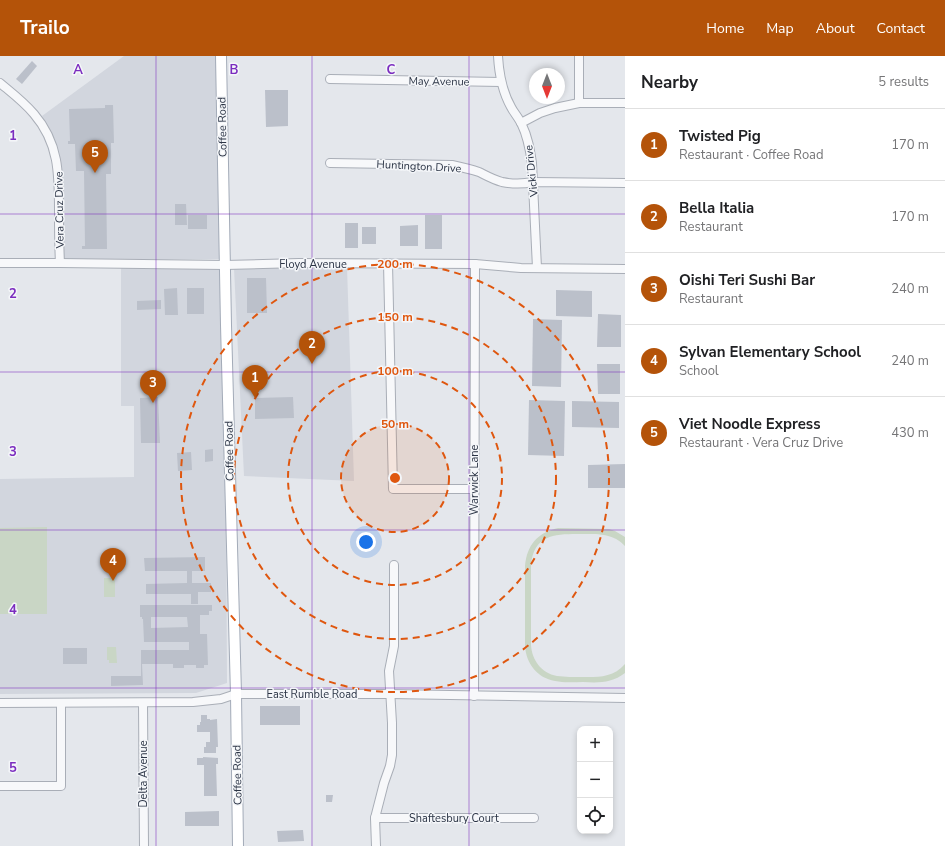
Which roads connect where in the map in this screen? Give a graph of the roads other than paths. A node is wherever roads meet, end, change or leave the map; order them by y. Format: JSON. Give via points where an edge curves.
{"nodes":[{"id":1,"x":221,"y":56,"type":"edge"},
{"id":2,"x":498,"y":56,"type":"edge"},
{"id":3,"x":579,"y":56,"type":"edge"},
{"id":4,"x":330,"y":80,"type":"dead end"},
{"id":5,"x":501,"y":82,"type":"junction"},
{"id":6,"x":0,"y":83,"type":"edge"},
{"id":7,"x":579,"y":103,"type":"junction"},
{"id":8,"x":625,"y":104,"type":"edge"},
{"id":9,"x":521,"y":122,"type":"junction"},
{"id":10,"x":330,"y":163,"type":"dead end"},
{"id":11,"x":533,"y":182,"type":"junction"},
{"id":12,"x":625,"y":183,"type":"edge"},
{"id":13,"x":0,"y":263,"type":"edge"},
{"id":14,"x":60,"y":263,"type":"junction"},
{"id":15,"x":388,"y":263,"type":"junction"},
{"id":16,"x":475,"y":264,"type":"junction"},
{"id":17,"x":225,"y":265,"type":"junction"},
{"id":18,"x":537,"y":268,"type":"junction"},
{"id":19,"x":625,"y":269,"type":"edge"},
{"id":20,"x":474,"y":489,"type":"junction"},
{"id":21,"x":394,"y":565,"type":"dead end"},
{"id":22,"x":236,"y":694,"type":"junction"},
{"id":23,"x":390,"y":694,"type":"junction"},
{"id":24,"x":474,"y":696,"type":"junction"},
{"id":25,"x":625,"y":698,"type":"edge"},
{"id":26,"x":143,"y":702,"type":"junction"},
{"id":27,"x":0,"y":703,"type":"edge"},
{"id":28,"x":62,"y":703,"type":"junction"},
{"id":29,"x":0,"y":786,"type":"edge"},
{"id":30,"x":375,"y":818,"type":"junction"},
{"id":31,"x":534,"y":818,"type":"dead end"},
{"id":32,"x":144,"y":846,"type":"edge"},
{"id":33,"x":238,"y":846,"type":"edge"},
{"id":34,"x":376,"y":846,"type":"edge"}],
"edges":[{"from":1,"to":17,"type":"main road","name":"Coffee Road"},
{"from":2,"to":5,"type":"street","name":"Vicki Drive"},
{"from":3,"to":7,"type":"street"},
{"from":4,"to":5,"type":"street","name":"May Avenue"},
{"from":5,"to":9,"type":"street","name":"Vicki Drive","via":[[510,106]]},
{"from":6,"to":14,"type":"street","name":"Vera Cruz Drive","via":[[25,104],[50,140],[58,166]]},
{"from":7,"to":8,"type":"street"},
{"from":7,"to":9,"type":"street","via":[[555,108]]},
{"from":9,"to":11,"type":"street","name":"Vicki Drive","via":[[530,147]]},
{"from":10,"to":11,"type":"street","name":"Huntington Drive","via":[[452,165],[502,182]]},
{"from":11,"to":12,"type":"street","name":"Huntington Drive"},
{"from":11,"to":18,"type":"street","name":"Vicki Drive"},
{"from":13,"to":14,"type":"street","name":"Floyd Avenue"},
{"from":14,"to":17,"type":"street","name":"Floyd Avenue"},
{"from":15,"to":16,"type":"street","name":"Floyd Avenue"},
{"from":15,"to":17,"type":"street","name":"Floyd Avenue"},
{"from":15,"to":20,"type":"street","via":[[393,489]]},
{"from":16,"to":18,"type":"street","name":"Floyd Avenue"},
{"from":16,"to":20,"type":"street","name":"Warwick Lane"},
{"from":17,"to":22,"type":"main road","name":"Coffee Road"},
{"from":18,"to":19,"type":"street","name":"Floyd Avenue"},
{"from":20,"to":24,"type":"street","name":"Warwick Lane"},
{"from":21,"to":23,"type":"street","via":[[394,646],[389,671]]},
{"from":22,"to":23,"type":"street","name":"East Rumble Road"},
{"from":22,"to":26,"type":"street","name":"East Rumble Road","via":[[221,699],[193,702]]},
{"from":22,"to":33,"type":"main road","name":"Coffee Road"},
{"from":23,"to":24,"type":"street","name":"East Rumble Road"},
{"from":23,"to":30,"type":"street","via":[[392,755]]},
{"from":24,"to":25,"type":"street","name":"East Rumble Road"},
{"from":26,"to":28,"type":"street","name":"East Rumble Road"},
{"from":26,"to":32,"type":"street","name":"Delta Avenue"},
{"from":27,"to":28,"type":"street","name":"East Rumble Road"},
{"from":28,"to":29,"type":"street","via":[[61,786]]},
{"from":30,"to":31,"type":"street","name":"Shaftesbury Court"},
{"from":30,"to":34,"type":"street"}]}
